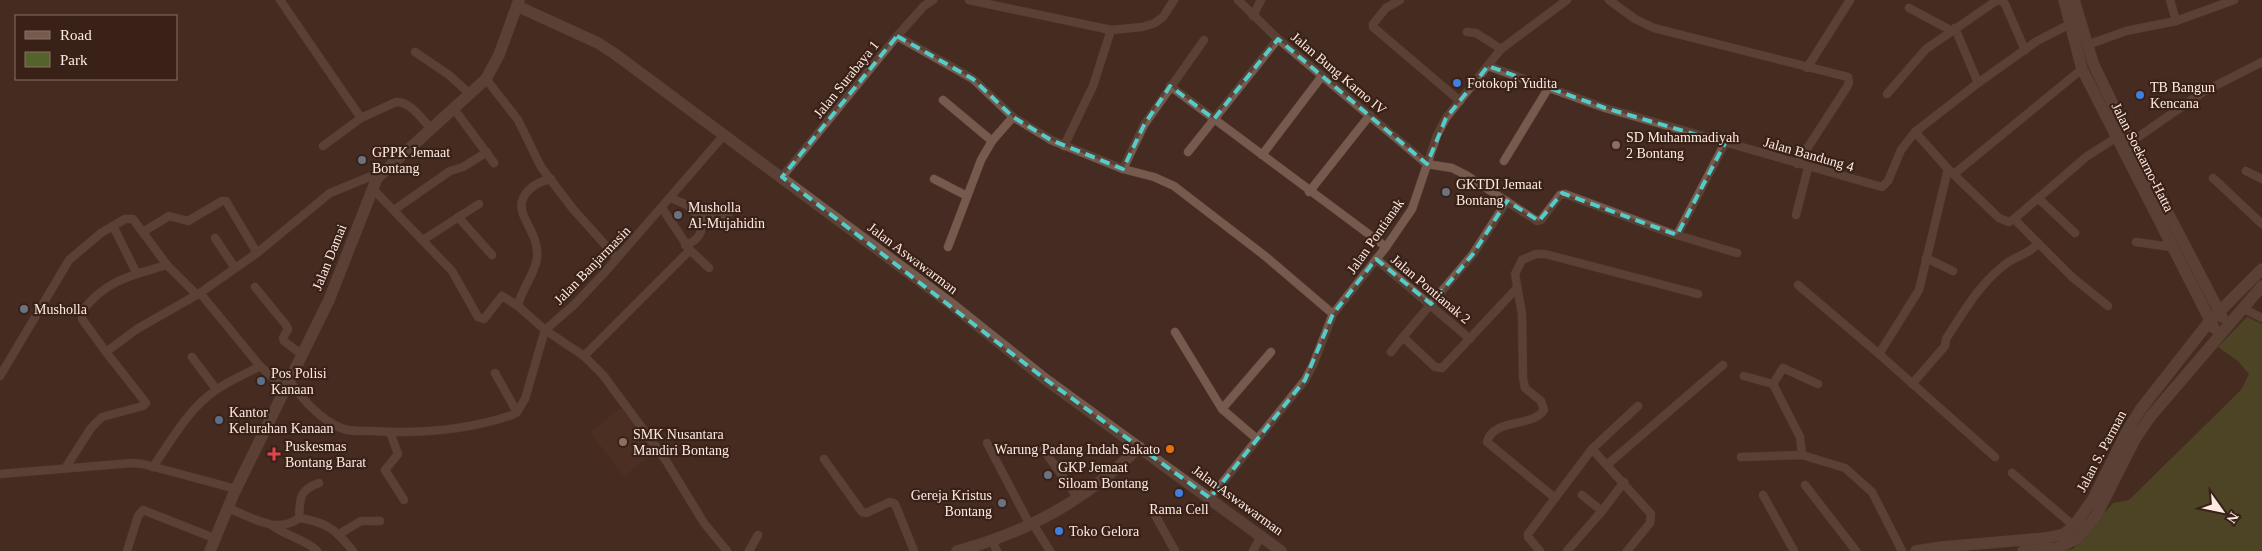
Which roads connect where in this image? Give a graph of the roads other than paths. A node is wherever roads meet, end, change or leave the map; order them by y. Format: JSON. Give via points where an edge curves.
{"nodes":[{"id":1,"x":280,"y":0,"type":"edge"},
{"id":2,"x":933,"y":0,"type":"edge"},
{"id":3,"x":969,"y":0,"type":"edge"},
{"id":4,"x":1174,"y":0,"type":"edge"},
{"id":5,"x":1238,"y":0,"type":"edge"},
{"id":6,"x":1261,"y":0,"type":"edge"},
{"id":7,"x":1400,"y":0,"type":"edge"},
{"id":8,"x":1567,"y":0,"type":"edge"},
{"id":9,"x":1609,"y":0,"type":"edge"},
{"id":10,"x":1850,"y":0,"type":"edge"},
{"id":11,"x":1983,"y":0,"type":"edge"},
{"id":12,"x":2064,"y":0,"type":"edge"},
{"id":13,"x":2074,"y":0,"type":"edge"},
{"id":14,"x":2170,"y":0,"type":"edge"},
{"id":15,"x":2234,"y":0,"type":"edge"},
{"id":16,"x":518,"y":3,"type":"edge"},
{"id":17,"x":1991,"y":3,"type":"junction"},
{"id":18,"x":1909,"y":8,"type":"dead end"},
{"id":19,"x":1253,"y":16,"type":"junction"},
{"id":20,"x":2176,"y":21,"type":"junction"},
{"id":21,"x":2070,"y":24,"type":"junction"},
{"id":22,"x":1953,"y":29,"type":"junction"},
{"id":23,"x":1111,"y":30,"type":"junction"},
{"id":24,"x":1467,"y":32,"type":"dead end"},
{"id":25,"x":897,"y":36,"type":"junction"},
{"id":26,"x":1278,"y":39,"type":"junction"},
{"id":27,"x":1204,"y":40,"type":"dead end"},
{"id":28,"x":2087,"y":45,"type":"junction"},
{"id":29,"x":1501,"y":48,"type":"junction"},
{"id":30,"x":2025,"y":50,"type":"junction"},
{"id":31,"x":415,"y":52,"type":"dead end"},
{"id":32,"x":2262,"y":62,"type":"edge"},
{"id":33,"x":1488,"y":66,"type":"junction"},
{"id":34,"x":1807,"y":68,"type":"junction"},
{"id":35,"x":2082,"y":69,"type":"junction"},
{"id":36,"x":1322,"y":76,"type":"junction"},
{"id":37,"x":486,"y":79,"type":"junction"},
{"id":38,"x":1978,"y":83,"type":"junction"},
{"id":39,"x":1170,"y":86,"type":"junction"},
{"id":40,"x":1549,"y":87,"type":"junction"},
{"id":41,"x":470,"y":94,"type":"junction"},
{"id":42,"x":1887,"y":94,"type":"dead end"},
{"id":43,"x":943,"y":100,"type":"dead end"},
{"id":44,"x":1460,"y":101,"type":"junction"},
{"id":45,"x":454,"y":109,"type":"junction"},
{"id":46,"x":1370,"y":115,"type":"junction"},
{"id":47,"x":1013,"y":117,"type":"junction"},
{"id":48,"x":361,"y":118,"type":"junction"},
{"id":49,"x":1214,"y":119,"type":"junction"},
{"id":50,"x":431,"y":128,"type":"junction"},
{"id":51,"x":1915,"y":132,"type":"junction"},
{"id":52,"x":724,"y":135,"type":"junction"},
{"id":53,"x":2125,"y":137,"type":"junction"},
{"id":54,"x":992,"y":141,"type":"junction"},
{"id":55,"x":1725,"y":143,"type":"junction"},
{"id":56,"x":323,"y":146,"type":"dead end"},
{"id":57,"x":1064,"y":146,"type":"junction"},
{"id":58,"x":487,"y":152,"type":"junction"},
{"id":59,"x":1188,"y":152,"type":"dead end"},
{"id":60,"x":1262,"y":155,"type":"junction"},
{"id":61,"x":1504,"y":161,"type":"dead end"},
{"id":62,"x":494,"y":163,"type":"dead end"},
{"id":63,"x":1427,"y":164,"type":"junction"},
{"id":64,"x":1797,"y":164,"type":"junction"},
{"id":65,"x":1808,"y":168,"type":"junction"},
{"id":66,"x":1123,"y":169,"type":"junction"},
{"id":67,"x":2246,"y":171,"type":"dead end"},
{"id":68,"x":381,"y":172,"type":"junction"},
{"id":69,"x":1951,"y":172,"type":"junction"},
{"id":70,"x":550,"y":177,"type":"junction"},
{"id":71,"x":782,"y":178,"type":"junction"},
{"id":72,"x":2213,"y":178,"type":"dead end"},
{"id":73,"x":934,"y":179,"type":"dead end"},
{"id":74,"x":2262,"y":179,"type":"edge"},
{"id":75,"x":373,"y":189,"type":"junction"},
{"id":76,"x":1309,"y":192,"type":"junction"},
{"id":77,"x":967,"y":196,"type":"junction"},
{"id":78,"x":671,"y":198,"type":"junction"},
{"id":79,"x":2038,"y":198,"type":"junction"},
{"id":80,"x":1506,"y":201,"type":"junction"},
{"id":81,"x":479,"y":204,"type":"dead end"},
{"id":82,"x":662,"y":208,"type":"junction"},
{"id":83,"x":394,"y":210,"type":"junction"},
{"id":84,"x":731,"y":210,"type":"dead end"},
{"id":85,"x":1796,"y":215,"type":"dead end"},
{"id":86,"x":458,"y":217,"type":"junction"},
{"id":87,"x":701,"y":218,"type":"junction"},
{"id":88,"x":2014,"y":220,"type":"junction"},
{"id":89,"x":2262,"y":224,"type":"edge"},
{"id":90,"x":113,"y":226,"type":"junction"},
{"id":91,"x":143,"y":232,"type":"junction"},
{"id":92,"x":2075,"y":233,"type":"dead end"},
{"id":93,"x":1677,"y":235,"type":"junction"},
{"id":94,"x":215,"y":238,"type":"dead end"},
{"id":95,"x":423,"y":240,"type":"junction"},
{"id":96,"x":2038,"y":242,"type":"junction"},
{"id":97,"x":2136,"y":242,"type":"dead end"},
{"id":98,"x":687,"y":247,"type":"junction"},
{"id":99,"x":948,"y":247,"type":"dead end"},
{"id":100,"x":1386,"y":247,"type":"junction"},
{"id":101,"x":2171,"y":248,"type":"junction"},
{"id":102,"x":257,"y":253,"type":"junction"},
{"id":103,"x":1737,"y":254,"type":"dead end"},
{"id":104,"x":492,"y":255,"type":"dead end"},
{"id":105,"x":617,"y":258,"type":"junction"},
{"id":106,"x":1926,"y":258,"type":"junction"},
{"id":107,"x":1376,"y":259,"type":"junction"},
{"id":108,"x":167,"y":265,"type":"junction"},
{"id":109,"x":235,"y":268,"type":"junction"},
{"id":110,"x":709,"y":268,"type":"dead end"},
{"id":111,"x":2262,"y":269,"type":"edge"},
{"id":112,"x":1953,"y":271,"type":"dead end"},
{"id":113,"x":137,"y":274,"type":"junction"},
{"id":114,"x":1798,"y":285,"type":"dead end"},
{"id":115,"x":2262,"y":286,"type":"edge"},
{"id":116,"x":255,"y":287,"type":"dead end"},
{"id":117,"x":1516,"y":290,"type":"junction"},
{"id":118,"x":199,"y":294,"type":"junction"},
{"id":119,"x":1698,"y":294,"type":"dead end"},
{"id":120,"x":1431,"y":304,"type":"junction"},
{"id":121,"x":517,"y":305,"type":"junction"},
{"id":122,"x":2108,"y":306,"type":"dead end"},
{"id":123,"x":2242,"y":308,"type":"junction"},
{"id":124,"x":2218,"y":312,"type":"junction"},
{"id":125,"x":1333,"y":314,"type":"junction"},
{"id":126,"x":2262,"y":318,"type":"edge"},
{"id":127,"x":2209,"y":322,"type":"junction"},
{"id":128,"x":2227,"y":325,"type":"junction"},
{"id":129,"x":545,"y":330,"type":"junction"},
{"id":130,"x":1175,"y":332,"type":"dead end"},
{"id":131,"x":2219,"y":335,"type":"junction"},
{"id":132,"x":1403,"y":338,"type":"junction"},
{"id":133,"x":1470,"y":339,"type":"junction"},
{"id":134,"x":106,"y":352,"type":"junction"},
{"id":135,"x":1271,"y":352,"type":"dead end"},
{"id":136,"x":1391,"y":352,"type":"dead end"},
{"id":137,"x":301,"y":354,"type":"junction"},
{"id":138,"x":1880,"y":354,"type":"junction"},
{"id":139,"x":584,"y":356,"type":"junction"},
{"id":140,"x":192,"y":357,"type":"dead end"},
{"id":141,"x":1724,"y":365,"type":"dead end"},
{"id":142,"x":260,"y":366,"type":"junction"},
{"id":143,"x":495,"y":373,"type":"dead end"},
{"id":144,"x":0,"y":376,"type":"edge"},
{"id":145,"x":1744,"y":376,"type":"dead end"},
{"id":146,"x":1776,"y":378,"type":"junction"},
{"id":147,"x":1909,"y":382,"type":"junction"},
{"id":148,"x":286,"y":384,"type":"junction"},
{"id":149,"x":1818,"y":384,"type":"dead end"},
{"id":150,"x":216,"y":389,"type":"junction"},
{"id":151,"x":1638,"y":406,"type":"dead end"},
{"id":152,"x":1222,"y":409,"type":"junction"},
{"id":153,"x":2140,"y":410,"type":"junction"},
{"id":154,"x":517,"y":412,"type":"junction"},
{"id":155,"x":2150,"y":417,"type":"junction"},
{"id":156,"x":390,"y":432,"type":"junction"},
{"id":157,"x":2130,"y":436,"type":"junction"},
{"id":158,"x":1257,"y":439,"type":"junction"},
{"id":159,"x":987,"y":443,"type":"dead end"},
{"id":160,"x":1139,"y":447,"type":"junction"},
{"id":161,"x":1042,"y":449,"type":"dead end"},
{"id":162,"x":1595,"y":451,"type":"junction"},
{"id":163,"x":1802,"y":455,"type":"junction"},
{"id":164,"x":1741,"y":457,"type":"dead end"},
{"id":165,"x":1995,"y":457,"type":"dead end"},
{"id":166,"x":824,"y":459,"type":"dead end"},
{"id":167,"x":1608,"y":464,"type":"junction"},
{"id":168,"x":66,"y":467,"type":"junction"},
{"id":169,"x":153,"y":467,"type":"junction"},
{"id":170,"x":2012,"y":473,"type":"dead end"},
{"id":171,"x":0,"y":474,"type":"edge"},
{"id":172,"x":1624,"y":482,"type":"junction"},
{"id":173,"x":319,"y":483,"type":"dead end"},
{"id":174,"x":1805,"y":485,"type":"dead end"},
{"id":175,"x":1582,"y":495,"type":"dead end"},
{"id":176,"x":1763,"y":495,"type":"dead end"},
{"id":177,"x":232,"y":498,"type":"junction"},
{"id":178,"x":1078,"y":498,"type":"junction"},
{"id":179,"x":1210,"y":498,"type":"junction"},
{"id":180,"x":1555,"y":498,"type":"junction"},
{"id":181,"x":404,"y":500,"type":"dead end"},
{"id":182,"x":1602,"y":511,"type":"junction"},
{"id":183,"x":1155,"y":515,"type":"dead end"},
{"id":184,"x":300,"y":518,"type":"junction"},
{"id":185,"x":380,"y":521,"type":"dead end"},
{"id":186,"x":1032,"y":524,"type":"junction"},
{"id":187,"x":273,"y":526,"type":"junction"},
{"id":188,"x":2074,"y":526,"type":"junction"},
{"id":189,"x":339,"y":534,"type":"junction"},
{"id":190,"x":758,"y":535,"type":"dead end"},
{"id":191,"x":1261,"y":536,"type":"junction"},
{"id":192,"x":214,"y":538,"type":"junction"},
{"id":193,"x":994,"y":546,"type":"edge"},
{"id":194,"x":127,"y":551,"type":"edge"},
{"id":195,"x":210,"y":551,"type":"edge"},
{"id":196,"x":317,"y":551,"type":"edge"},
{"id":197,"x":353,"y":551,"type":"edge"},
{"id":198,"x":726,"y":551,"type":"edge"},
{"id":199,"x":749,"y":551,"type":"edge"},
{"id":200,"x":914,"y":551,"type":"edge"},
{"id":201,"x":957,"y":551,"type":"edge"},
{"id":202,"x":1050,"y":551,"type":"edge"},
{"id":203,"x":1174,"y":551,"type":"edge"},
{"id":204,"x":1253,"y":551,"type":"edge"},
{"id":205,"x":1281,"y":551,"type":"edge"},
{"id":206,"x":1540,"y":551,"type":"edge"},
{"id":207,"x":1567,"y":551,"type":"edge"},
{"id":208,"x":1627,"y":551,"type":"edge"},
{"id":209,"x":1794,"y":551,"type":"edge"},
{"id":210,"x":1856,"y":551,"type":"edge"},
{"id":211,"x":1902,"y":551,"type":"edge"},
{"id":212,"x":1916,"y":551,"type":"edge"},
{"id":213,"x":2023,"y":551,"type":"edge"}],
"edges":[{"from":1,"to":48,"type":"street"},
{"from":2,"to":25,"type":"street","name":"Jalan Surabaya 1"},
{"from":3,"to":23,"type":"street"},
{"from":4,"to":23,"type":"street","via":[[1155,23]]},
{"from":5,"to":19,"type":"street","name":"Jalan Bung Karno IV"},
{"from":6,"to":19,"type":"street"},
{"from":7,"to":44,"type":"street","via":[[1386,8],[1373,27]]},
{"from":8,"to":29,"type":"street","name":"Jalan Pontianak"},
{"from":9,"to":34,"type":"street","via":[[1654,28]]},
{"from":10,"to":34,"type":"street"},
{"from":11,"to":17,"type":"street"},
{"from":12,"to":21,"type":"street","name":"Jalan Soekarno-Hatta"},
{"from":13,"to":28,"type":"street","name":"Jalan Soekarno-Hatta"},
{"from":14,"to":20,"type":"street"},
{"from":15,"to":20,"type":"street"},
{"from":16,"to":37,"type":"street","name":"Jalan Damai","via":[[499,55]]},
{"from":16,"to":52,"type":"street","name":"Jalan Aswawarman","via":[[598,43]]},
{"from":17,"to":22,"type":"street"},
{"from":17,"to":30,"type":"street","via":[[1998,0],[2005,4]]},
{"from":18,"to":22,"type":"street"},
{"from":19,"to":26,"type":"street","name":"Jalan Bung Karno IV"},
{"from":20,"to":28,"type":"street","via":[[2126,31]]},
{"from":21,"to":30,"type":"street","name":"Jalan Bandung 4"},
{"from":21,"to":35,"type":"street","name":"Jalan Soekarno-Hatta"},
{"from":22,"to":38,"type":"street"},
{"from":22,"to":42,"type":"street","via":[[1926,49]]},
{"from":23,"to":57,"type":"street","via":[[1093,86]]},
{"from":24,"to":29,"type":"street","via":[[1476,33]]},
{"from":25,"to":47,"type":"street","via":[[978,82]]},
{"from":25,"to":71,"type":"street","name":"Jalan Surabaya 1"},
{"from":26,"to":36,"type":"street","name":"Jalan Bung Karno IV"},
{"from":26,"to":49,"type":"street"},
{"from":27,"to":39,"type":"street"},
{"from":28,"to":53,"type":"street","name":"Jalan Soekarno-Hatta"},
{"from":29,"to":33,"type":"street","name":"Jalan Pontianak"},
{"from":30,"to":38,"type":"street","name":"Jalan Bandung 4"},
{"from":31,"to":41,"type":"street"},
{"from":32,"to":53,"type":"street"},
{"from":33,"to":40,"type":"street","name":"Jalan Bandung 4"},
{"from":33,"to":44,"type":"street","name":"Jalan Pontianak"},
{"from":34,"to":64,"type":"street","via":[[1845,75],[1849,82]]},
{"from":35,"to":53,"type":"street","name":"Jalan Soekarno-Hatta"},
{"from":35,"to":69,"type":"street"},
{"from":36,"to":46,"type":"street","name":"Jalan Bung Karno IV"},
{"from":36,"to":60,"type":"street"},
{"from":37,"to":41,"type":"street","name":"Jalan Damai"},
{"from":37,"to":70,"type":"street","via":[[518,120],[541,167]]},
{"from":38,"to":51,"type":"street","name":"Jalan Bandung 4"},
{"from":39,"to":49,"type":"street"},
{"from":39,"to":66,"type":"street","via":[[1144,125]]},
{"from":40,"to":55,"type":"street","name":"Jalan Bandung 4","via":[[1605,108]]},
{"from":40,"to":61,"type":"street"},
{"from":41,"to":45,"type":"street","name":"Jalan Damai"},
{"from":43,"to":54,"type":"street"},
{"from":44,"to":63,"type":"street","name":"Jalan Pontianak","via":[[1437,135]]},
{"from":45,"to":50,"type":"street","name":"Jalan Damai"},
{"from":45,"to":58,"type":"street"},
{"from":46,"to":63,"type":"street","name":"Jalan Bung Karno IV"},
{"from":46,"to":76,"type":"street"},
{"from":47,"to":54,"type":"street"},
{"from":47,"to":57,"type":"street"},
{"from":48,"to":50,"type":"street","via":[[402,102]]},
{"from":48,"to":56,"type":"street"},
{"from":49,"to":59,"type":"street"},
{"from":49,"to":60,"type":"street"},
{"from":50,"to":68,"type":"street","name":"Jalan Damai"},
{"from":51,"to":65,"type":"street","name":"Jalan Bandung 4","via":[[1882,187]]},
{"from":51,"to":69,"type":"street"},
{"from":52,"to":71,"type":"street","name":"Jalan Aswawarman"},
{"from":52,"to":78,"type":"street","name":"Jalan Banjarmasin"},
{"from":53,"to":79,"type":"street","via":[[2086,157]]},
{"from":53,"to":101,"type":"street","name":"Jalan Soekarno-Hatta"},
{"from":53,"to":124,"type":"street","name":"Jalan Soekarno-Hatta"},
{"from":54,"to":77,"type":"street","via":[[980,160]]},
{"from":55,"to":64,"type":"street","name":"Jalan Bandung 4"},
{"from":55,"to":93,"type":"street"},
{"from":57,"to":66,"type":"street"},
{"from":58,"to":62,"type":"street"},
{"from":58,"to":83,"type":"street","via":[[463,167],[450,170]]},
{"from":60,"to":76,"type":"street"},
{"from":63,"to":80,"type":"street","via":[[1459,171]]},
{"from":63,"to":100,"type":"street","name":"Jalan Pontianak","via":[[1412,209]]},
{"from":64,"to":65,"type":"street","name":"Jalan Bandung 4"},
{"from":65,"to":85,"type":"street"},
{"from":66,"to":125,"type":"street","via":[[1174,186],[1265,256]]},
{"from":67,"to":74,"type":"street"},
{"from":68,"to":75,"type":"street","name":"Jalan Damai"},
{"from":68,"to":102,"type":"street","via":[[330,194]]},
{"from":69,"to":88,"type":"street","via":[[1999,218],[2006,222]]},
{"from":69,"to":106,"type":"street"},
{"from":70,"to":105,"type":"street","via":[[573,210]]},
{"from":70,"to":121,"type":"street","via":[[530,188],[522,202],[523,215],[536,240],[537,256]]},
{"from":71,"to":160,"type":"street","name":"Jalan Aswawarman"},
{"from":72,"to":89,"type":"street"},
{"from":73,"to":77,"type":"street"},
{"from":75,"to":83,"type":"street"},
{"from":75,"to":137,"type":"street","name":"Jalan Damai","via":[[328,300]]},
{"from":76,"to":100,"type":"street"},
{"from":77,"to":99,"type":"street"},
{"from":78,"to":82,"type":"street","name":"Jalan Banjarmasin"},
{"from":78,"to":87,"type":"street","via":[[687,205]]},
{"from":79,"to":88,"type":"street"},
{"from":79,"to":92,"type":"street"},
{"from":80,"to":93,"type":"street","via":[[1539,221],[1560,195],[1565,194]]},
{"from":80,"to":120,"type":"street","via":[[1473,254]]},
{"from":81,"to":86,"type":"street"},
{"from":82,"to":98,"type":"street"},
{"from":82,"to":105,"type":"street","name":"Jalan Banjarmasin"},
{"from":83,"to":95,"type":"street"},
{"from":84,"to":87,"type":"street","via":[[719,219]]},
{"from":86,"to":95,"type":"street"},
{"from":86,"to":104,"type":"street"},
{"from":87,"to":98,"type":"street","via":[[703,230]]},
{"from":88,"to":96,"type":"street"},
{"from":90,"to":91,"type":"street","via":[[129,218]]},
{"from":90,"to":113,"type":"street"},
{"from":90,"to":144,"type":"street","via":[[69,260]]},
{"from":91,"to":102,"type":"street","via":[[169,216],[188,221],[226,201]]},
{"from":91,"to":108,"type":"street"},
{"from":93,"to":103,"type":"street"},
{"from":94,"to":109,"type":"street"},
{"from":95,"to":121,"type":"street","via":[[457,278],[480,319],[486,317],[501,297]]},
{"from":96,"to":122,"type":"street","via":[[2072,277]]},
{"from":96,"to":147,"type":"street","via":[[2030,251],[2003,265],[1979,288],[1945,342]]},
{"from":97,"to":101,"type":"street"},
{"from":98,"to":110,"type":"street"},
{"from":98,"to":139,"type":"street"},
{"from":100,"to":107,"type":"street","name":"Jalan Pontianak"},
{"from":101,"to":127,"type":"street","name":"Jalan Soekarno-Hatta"},
{"from":102,"to":109,"type":"street"},
{"from":105,"to":129,"type":"street","name":"Jalan Banjarmasin","via":[[575,304]]},
{"from":106,"to":112,"type":"street"},
{"from":106,"to":138,"type":"street","via":[[1916,295]]},
{"from":107,"to":120,"type":"street","name":"Jalan Pontianak 2"},
{"from":107,"to":125,"type":"street","name":"Jalan Pontianak"},
{"from":108,"to":113,"type":"street"},
{"from":108,"to":118,"type":"street"},
{"from":109,"to":118,"type":"street"},
{"from":111,"to":124,"type":"street","name":"Jalan S. Parman"},
{"from":113,"to":134,"type":"street","via":[[115,282],[82,313],[82,319]]},
{"from":114,"to":138,"type":"street"},
{"from":115,"to":123,"type":"street","name":"Jalan S. Parman"},
{"from":116,"to":137,"type":"street","via":[[286,325],[284,341]]},
{"from":117,"to":119,"type":"street","via":[[1515,274],[1522,260],[1545,254]]},
{"from":117,"to":133,"type":"street"},
{"from":117,"to":180,"type":"street","via":[[1522,314],[1525,388],[1544,406],[1541,414],[1498,429],[1488,436],[1487,442]]},
{"from":118,"to":134,"type":"street","via":[[138,329]]},
{"from":118,"to":142,"type":"street"},
{"from":120,"to":132,"type":"street"},
{"from":120,"to":133,"type":"street","name":"Jalan Pontianak 2"},
{"from":121,"to":129,"type":"street"},
{"from":123,"to":126,"type":"street"},
{"from":123,"to":128,"type":"street","name":"Jalan S. Parman"},
{"from":124,"to":127,"type":"street","name":"Jalan S. Parman"},
{"from":124,"to":128,"type":"street","name":"Jalan Soekarno-Hatta"},
{"from":125,"to":158,"type":"street","name":"Jalan Pontianak","via":[[1305,380]]},
{"from":127,"to":131,"type":"street","name":"Jalan Soekarno-Hatta"},
{"from":127,"to":153,"type":"street","name":"Jalan S. Parman"},
{"from":128,"to":131,"type":"street","name":"Jalan S. Parman"},
{"from":129,"to":139,"type":"street"},
{"from":129,"to":154,"type":"street","via":[[525,399]]},
{"from":130,"to":152,"type":"street"},
{"from":131,"to":155,"type":"street","name":"Jalan S. Parman"},
{"from":132,"to":133,"type":"street","via":[[1438,368],[1442,368]]},
{"from":132,"to":136,"type":"street"},
{"from":134,"to":168,"type":"street","via":[[146,403],[102,417]]},
{"from":135,"to":152,"type":"street"},
{"from":137,"to":148,"type":"street","name":"Jalan Damai"},
{"from":138,"to":147,"type":"street"},
{"from":139,"to":198,"type":"street","via":[[615,390]]},
{"from":140,"to":150,"type":"street"},
{"from":141,"to":167,"type":"street"},
{"from":142,"to":148,"type":"street"},
{"from":142,"to":150,"type":"street"},
{"from":143,"to":154,"type":"street"},
{"from":145,"to":146,"type":"street"},
{"from":146,"to":149,"type":"street","via":[[1783,368]]},
{"from":146,"to":163,"type":"street","via":[[1800,437]]},
{"from":147,"to":165,"type":"street"},
{"from":148,"to":156,"type":"street","via":[[325,419],[347,430]]},
{"from":148,"to":177,"type":"street","name":"Jalan Damai"},
{"from":150,"to":169,"type":"street","via":[[189,415]]},
{"from":151,"to":162,"type":"street"},
{"from":152,"to":158,"type":"street"},
{"from":153,"to":155,"type":"street"},
{"from":153,"to":157,"type":"street","name":"Jalan S. Parman"},
{"from":154,"to":156,"type":"street","via":[[503,418],[437,431]]},
{"from":155,"to":157,"type":"street","name":"Jalan S. Parman"},
{"from":156,"to":181,"type":"street","via":[[398,454],[384,470]]},
{"from":157,"to":188,"type":"street","name":"Jalan S. Parman"},
{"from":157,"to":213,"type":"street","name":"Jalan S. Parman","via":[[2096,516],[2078,538],[2057,548]]},
{"from":158,"to":179,"type":"street","name":"Jalan Pontianak"},
{"from":159,"to":186,"type":"street"},
{"from":160,"to":178,"type":"street","via":[[1102,482]]},
{"from":160,"to":179,"type":"street","name":"Jalan Aswawarman"},
{"from":161,"to":178,"type":"street"},
{"from":162,"to":167,"type":"street"},
{"from":162,"to":180,"type":"street"},
{"from":163,"to":164,"type":"street"},
{"from":163,"to":211,"type":"street","via":[[1845,468],[1868,487]]},
{"from":166,"to":200,"type":"street","via":[[862,512],[890,502],[895,504]]},
{"from":167,"to":172,"type":"street"},
{"from":168,"to":169,"type":"street","via":[[121,462]]},
{"from":168,"to":171,"type":"street"},
{"from":169,"to":177,"type":"street"},
{"from":170,"to":188,"type":"street"},
{"from":172,"to":182,"type":"street"},
{"from":172,"to":208,"type":"street","via":[[1652,518]]},
{"from":173,"to":184,"type":"street","via":[[304,490]]},
{"from":174,"to":210,"type":"street"},
{"from":175,"to":182,"type":"street"},
{"from":176,"to":209,"type":"street"},
{"from":177,"to":187,"type":"street"},
{"from":177,"to":192,"type":"street","name":"Jalan Damai"},
{"from":178,"to":186,"type":"street"},
{"from":179,"to":191,"type":"street","name":"Jalan Aswawarman"},
{"from":180,"to":206,"type":"street","via":[[1528,534]]},
{"from":182,"to":207,"type":"street"},
{"from":183,"to":203,"type":"street"},
{"from":184,"to":187,"type":"street","via":[[291,525]]},
{"from":184,"to":189,"type":"street","via":[[321,522]]},
{"from":185,"to":189,"type":"street","via":[[362,520]]},
{"from":186,"to":193,"type":"street"},
{"from":186,"to":202,"type":"street"},
{"from":187,"to":196,"type":"street"},
{"from":188,"to":212,"type":"street","name":"Jalan S. Parman","via":[[2064,534],[2046,538]]},
{"from":189,"to":197,"type":"street"},
{"from":190,"to":199,"type":"street"},
{"from":191,"to":204,"type":"street"},
{"from":191,"to":205,"type":"street","name":"Jalan Aswawarman"},
{"from":192,"to":194,"type":"street","via":[[143,510]]},
{"from":192,"to":195,"type":"street","name":"Jalan Damai"},
{"from":193,"to":201,"type":"street"}]}
